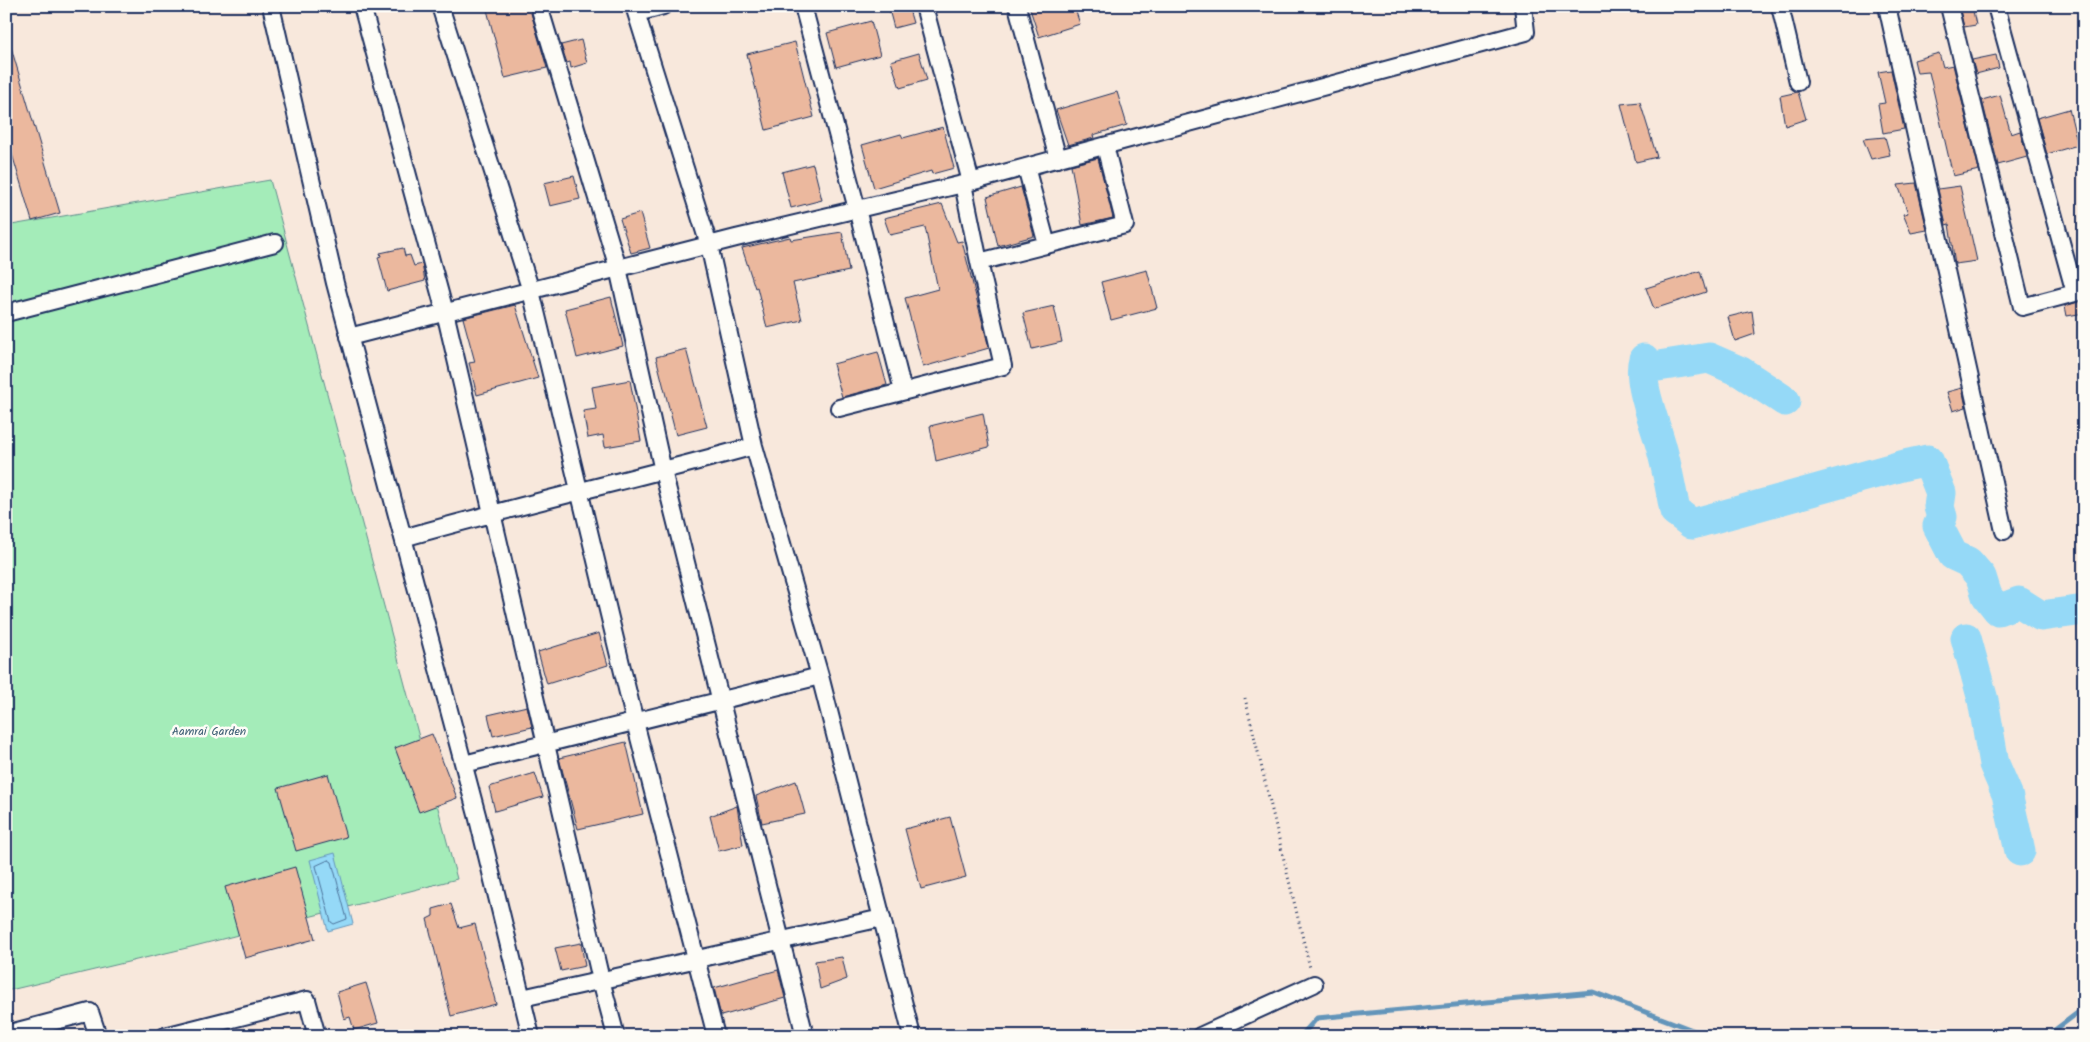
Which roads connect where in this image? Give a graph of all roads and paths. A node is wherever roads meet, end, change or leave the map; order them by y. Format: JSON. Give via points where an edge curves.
{"nodes":[{"id":1,"x":271,"y":6,"type":"edge"},
{"id":2,"x":362,"y":6,"type":"edge"},
{"id":3,"x":440,"y":6,"type":"edge"},
{"id":4,"x":539,"y":6,"type":"edge"},
{"id":5,"x":663,"y":6,"type":"edge"},
{"id":6,"x":803,"y":6,"type":"edge"},
{"id":7,"x":924,"y":6,"type":"edge"},
{"id":8,"x":1017,"y":6,"type":"edge"},
{"id":9,"x":1524,"y":6,"type":"edge"},
{"id":10,"x":1780,"y":6,"type":"edge"},
{"id":11,"x":1887,"y":6,"type":"edge"},
{"id":12,"x":1949,"y":6,"type":"edge"},
{"id":13,"x":1996,"y":6,"type":"edge"},
{"id":14,"x":636,"y":10,"type":"edge"},
{"id":15,"x":1798,"y":82,"type":"dead end"},
{"id":16,"x":1105,"y":146,"type":"junction"},
{"id":17,"x":1058,"y":159,"type":"junction"},
{"id":18,"x":1026,"y":167,"type":"junction"},
{"id":19,"x":967,"y":183,"type":"junction"},
{"id":20,"x":857,"y":209,"type":"junction"},
{"id":21,"x":275,"y":243,"type":"dead end"},
{"id":22,"x":709,"y":245,"type":"junction"},
{"id":23,"x":1047,"y":245,"type":"junction"},
{"id":24,"x":980,"y":262,"type":"junction"},
{"id":25,"x":618,"y":268,"type":"junction"},
{"id":26,"x":531,"y":291,"type":"junction"},
{"id":27,"x":445,"y":312,"type":"junction"},
{"id":28,"x":6,"y":313,"type":"edge"},
{"id":29,"x":349,"y":337,"type":"junction"},
{"id":30,"x":903,"y":392,"type":"junction"},
{"id":31,"x":839,"y":408,"type":"dead end"},
{"id":32,"x":754,"y":446,"type":"junction"},
{"id":33,"x":663,"y":471,"type":"junction"},
{"id":34,"x":580,"y":493,"type":"junction"},
{"id":35,"x":494,"y":512,"type":"junction"},
{"id":36,"x":2004,"y":531,"type":"dead end"},
{"id":37,"x":403,"y":538,"type":"junction"},
{"id":38,"x":820,"y":676,"type":"junction"},
{"id":39,"x":1245,"y":698,"type":"dead end"},
{"id":40,"x":722,"y":701,"type":"junction"},
{"id":41,"x":635,"y":722,"type":"junction"},
{"id":42,"x":546,"y":744,"type":"junction"},
{"id":43,"x":464,"y":764,"type":"junction"},
{"id":44,"x":882,"y":918,"type":"junction"},
{"id":45,"x":781,"y":941,"type":"junction"},
{"id":46,"x":696,"y":959,"type":"junction"},
{"id":47,"x":601,"y":980,"type":"junction"},
{"id":48,"x":1314,"y":984,"type":"joint"},
{"id":49,"x":522,"y":998,"type":"junction"},
{"id":50,"x":15,"y":1034,"type":"edge"},
{"id":51,"x":98,"y":1036,"type":"edge"},
{"id":52,"x":165,"y":1036,"type":"edge"},
{"id":53,"x":317,"y":1036,"type":"edge"},
{"id":54,"x":531,"y":1036,"type":"edge"},
{"id":55,"x":616,"y":1036,"type":"edge"},
{"id":56,"x":716,"y":1036,"type":"edge"},
{"id":57,"x":805,"y":1036,"type":"edge"},
{"id":58,"x":912,"y":1036,"type":"edge"},
{"id":59,"x":1200,"y":1036,"type":"edge"}],
"edges":[{"from":1,"to":29,"type":"street"},
{"from":2,"to":27,"type":"street"},
{"from":3,"to":26,"type":"street"},
{"from":4,"to":25,"type":"street"},
{"from":5,"to":14,"type":"street"},
{"from":6,"to":20,"type":"street"},
{"from":7,"to":19,"type":"street"},
{"from":8,"to":17,"type":"street"},
{"from":9,"to":16,"type":"street","via":[[1526,32]]},
{"from":10,"to":15,"type":"street"},
{"from":11,"to":36,"type":"street"},
{"from":12,"to":13,"type":"street","via":[[2022,307],[2075,292]]},
{"from":14,"to":22,"type":"street"},
{"from":16,"to":17,"type":"street"},
{"from":16,"to":23,"type":"street","via":[[1125,226]]},
{"from":17,"to":18,"type":"street"},
{"from":18,"to":19,"type":"street"},
{"from":18,"to":23,"type":"street"},
{"from":19,"to":20,"type":"street"},
{"from":19,"to":24,"type":"street"},
{"from":20,"to":22,"type":"street"},
{"from":20,"to":30,"type":"street"},
{"from":21,"to":28,"type":"street"},
{"from":22,"to":25,"type":"street"},
{"from":22,"to":32,"type":"street"},
{"from":23,"to":24,"type":"street"},
{"from":24,"to":30,"type":"street","via":[[1003,366]]},
{"from":25,"to":26,"type":"street"},
{"from":25,"to":33,"type":"street"},
{"from":26,"to":27,"type":"street"},
{"from":26,"to":34,"type":"street"},
{"from":27,"to":29,"type":"street"},
{"from":27,"to":35,"type":"street"},
{"from":29,"to":37,"type":"street"},
{"from":30,"to":31,"type":"street"},
{"from":32,"to":33,"type":"street"},
{"from":32,"to":38,"type":"street"},
{"from":33,"to":34,"type":"street"},
{"from":33,"to":40,"type":"street"},
{"from":34,"to":35,"type":"street"},
{"from":34,"to":41,"type":"street"},
{"from":35,"to":37,"type":"street"},
{"from":35,"to":42,"type":"street"},
{"from":37,"to":43,"type":"street"},
{"from":38,"to":40,"type":"street"},
{"from":38,"to":44,"type":"street"},
{"from":39,"to":48,"type":"path"},
{"from":40,"to":41,"type":"street"},
{"from":40,"to":45,"type":"street"},
{"from":41,"to":42,"type":"street"},
{"from":41,"to":46,"type":"street"},
{"from":42,"to":43,"type":"street"},
{"from":42,"to":47,"type":"street"},
{"from":43,"to":49,"type":"street"},
{"from":44,"to":45,"type":"street"},
{"from":44,"to":58,"type":"street"},
{"from":45,"to":46,"type":"street"},
{"from":45,"to":57,"type":"street"},
{"from":46,"to":47,"type":"street"},
{"from":46,"to":56,"type":"street"},
{"from":47,"to":49,"type":"street"},
{"from":47,"to":55,"type":"street"},
{"from":48,"to":59,"type":"street"},
{"from":49,"to":54,"type":"street"},
{"from":50,"to":51,"type":"street","via":[[90,1012]]},
{"from":52,"to":53,"type":"street","via":[[308,1000]]}]}
